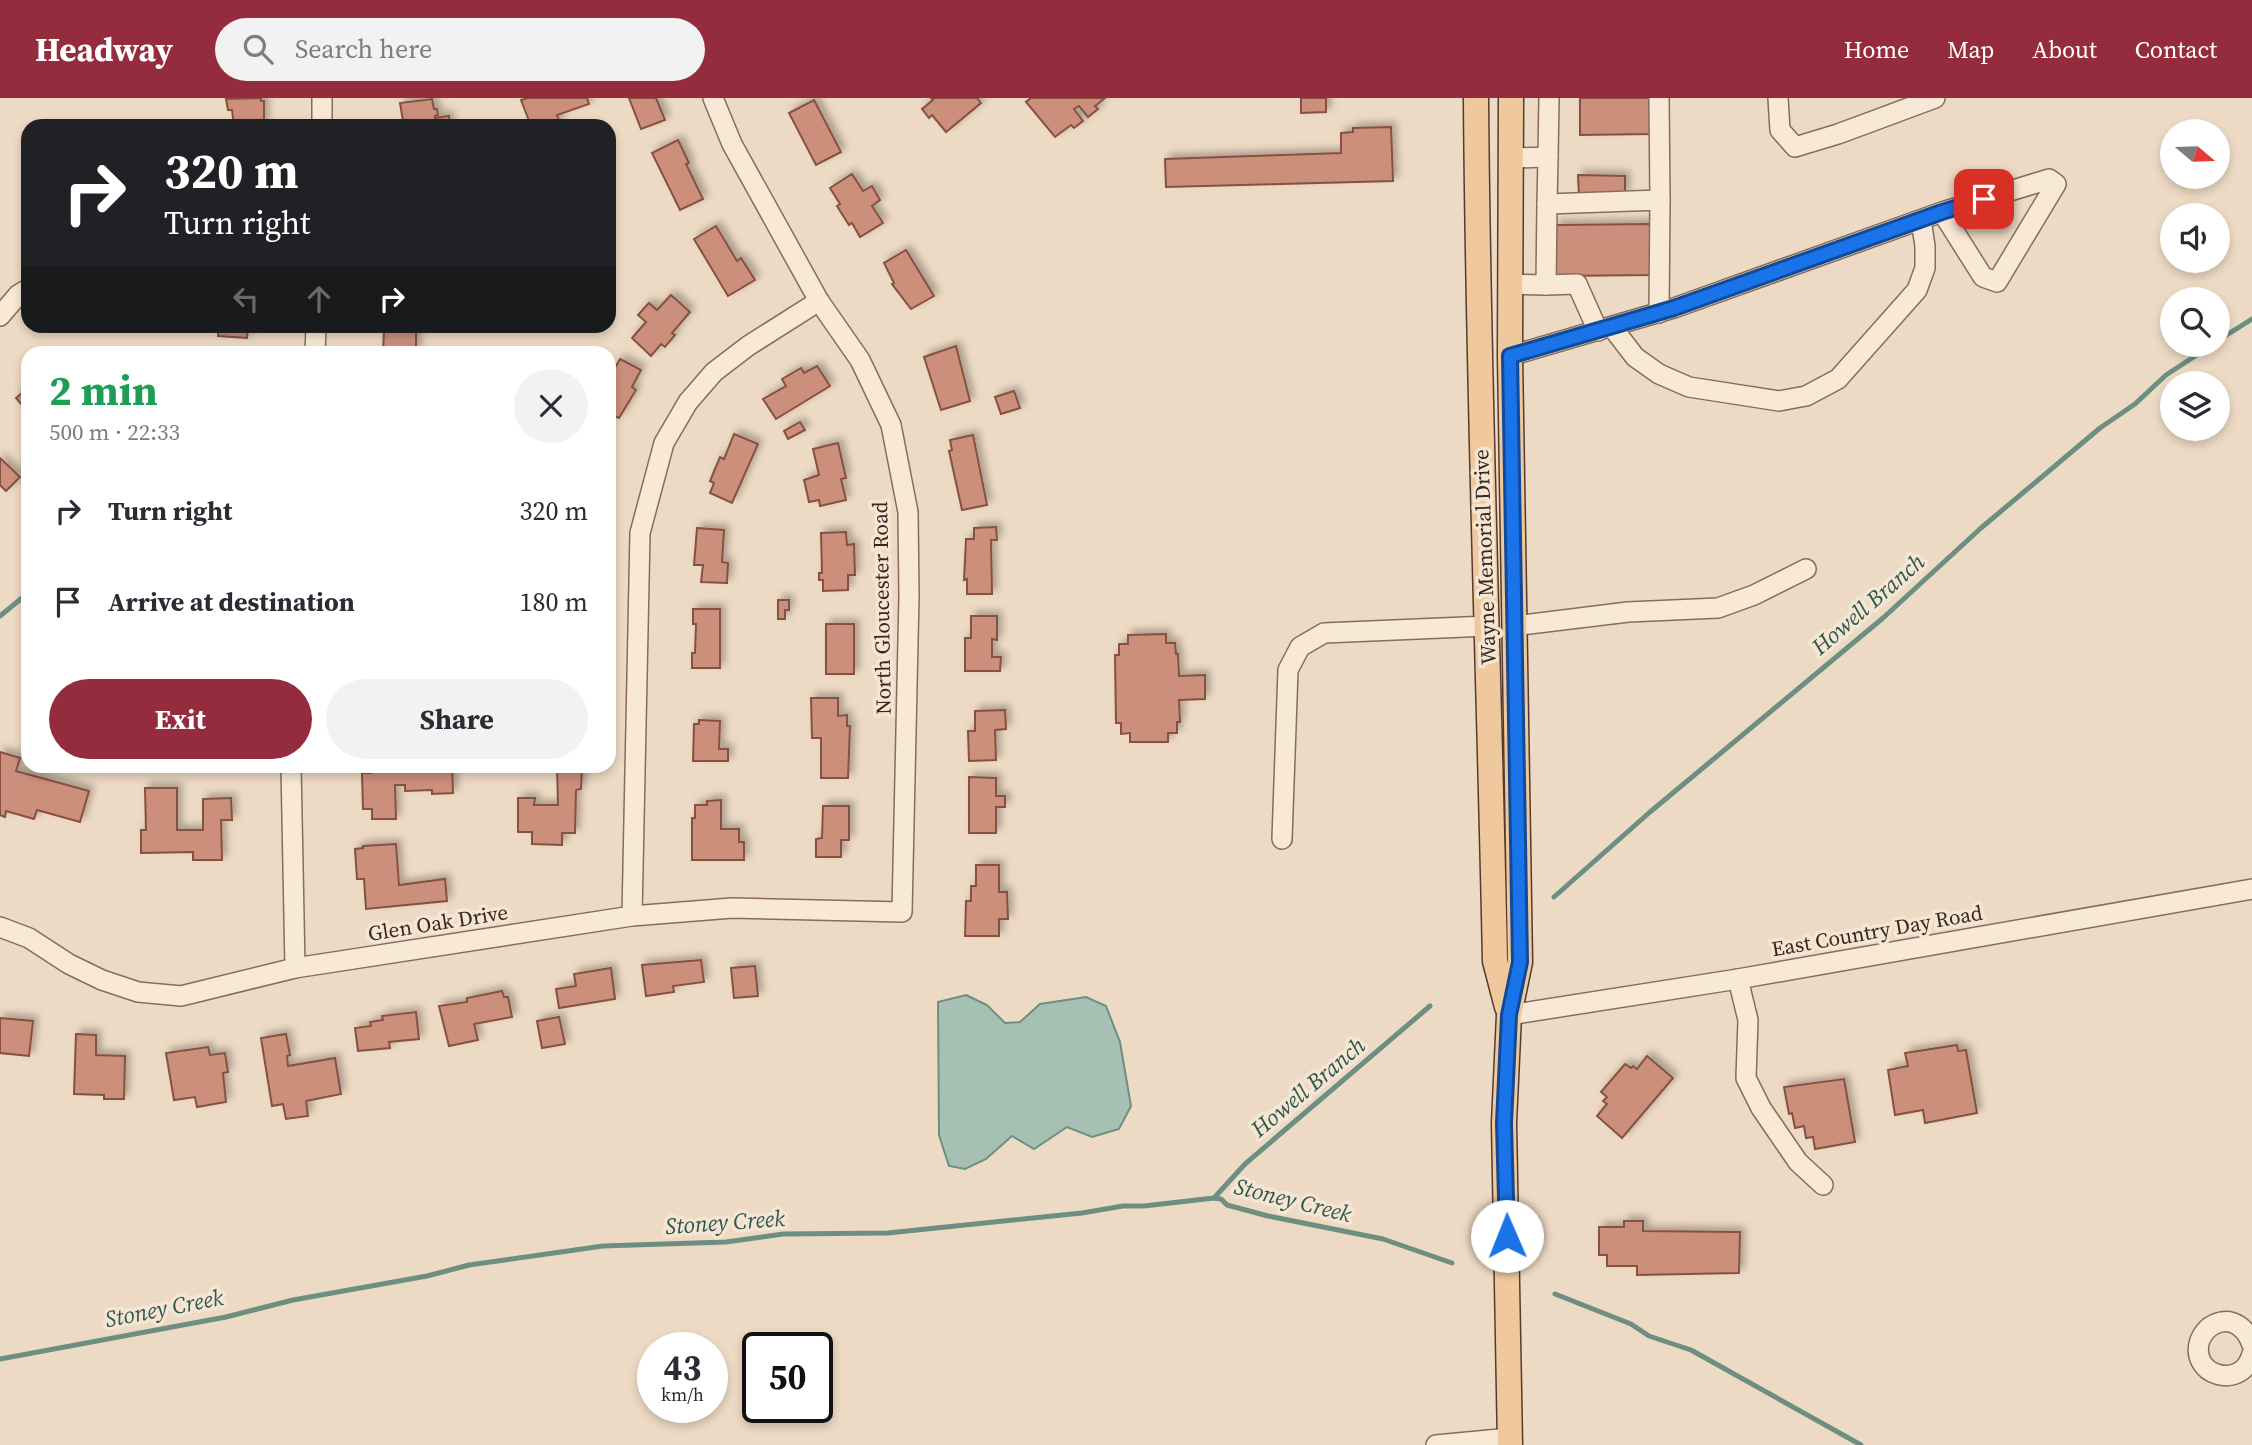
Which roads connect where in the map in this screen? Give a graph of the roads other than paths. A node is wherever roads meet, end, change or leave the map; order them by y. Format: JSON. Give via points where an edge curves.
{"nodes":[{"id":1,"x":322,"y":98,"type":"edge"},
{"id":2,"x":713,"y":98,"type":"edge"},
{"id":3,"x":1476,"y":98,"type":"edge"},
{"id":4,"x":1511,"y":98,"type":"edge"},
{"id":5,"x":1549,"y":98,"type":"edge"},
{"id":6,"x":1659,"y":98,"type":"edge"},
{"id":7,"x":1777,"y":98,"type":"edge"},
{"id":8,"x":1935,"y":98,"type":"edge"},
{"id":9,"x":322,"y":119,"type":"edge"},
{"id":10,"x":1548,"y":157,"type":"junction"},
{"id":11,"x":1510,"y":158,"type":"junction"},
{"id":12,"x":1660,"y":200,"type":"junction"},
{"id":13,"x":1547,"y":204,"type":"junction"},
{"id":14,"x":1942,"y":212,"type":"junction"},
{"id":15,"x":1921,"y":220,"type":"junction"},
{"id":16,"x":1510,"y":284,"type":"junction"},
{"id":17,"x":1546,"y":285,"type":"junction"},
{"id":18,"x":21,"y":293,"type":"edge"},
{"id":19,"x":819,"y":301,"type":"junction"},
{"id":20,"x":1659,"y":313,"type":"junction"},
{"id":21,"x":0,"y":316,"type":"edge"},
{"id":22,"x":1605,"y":329,"type":"junction"},
{"id":23,"x":1510,"y":356,"type":"junction"},
{"id":24,"x":1806,"y":569,"type":"dead end"},
{"id":25,"x":1488,"y":626,"type":"junction"},
{"id":26,"x":1514,"y":626,"type":"junction"},
{"id":27,"x":292,"y":773,"type":"edge"},
{"id":28,"x":1282,"y":839,"type":"dead end"},
{"id":29,"x":2251,"y":892,"type":"edge"},
{"id":30,"x":902,"y":912,"type":"joint"},
{"id":31,"x":632,"y":916,"type":"junction"},
{"id":32,"x":0,"y":927,"type":"edge"},
{"id":33,"x":295,"y":968,"type":"junction"},
{"id":34,"x":1738,"y":979,"type":"junction"},
{"id":35,"x":1509,"y":1015,"type":"junction"},
{"id":36,"x":1823,"y":1185,"type":"dead end"},
{"id":37,"x":1510,"y":1441,"type":"edge"},
{"id":38,"x":1436,"y":1445,"type":"edge"}],
"edges":[{"from":1,"to":9,"type":"street"},
{"from":2,"to":19,"type":"street","name":"North Gloucester Road","via":[[732,144]]},
{"from":3,"to":25,"type":"main road","name":"Wayne Memorial Drive"},
{"from":4,"to":11,"type":"main road","name":"Wayne Memorial Drive"},
{"from":5,"to":10,"type":"street"},
{"from":6,"to":12,"type":"street"},
{"from":7,"to":8,"type":"street","via":[[1780,130],[1795,147]]},
{"from":10,"to":11,"type":"street"},
{"from":10,"to":13,"type":"street"},
{"from":11,"to":16,"type":"main road","name":"Wayne Memorial Drive"},
{"from":12,"to":13,"type":"street"},
{"from":12,"to":20,"type":"street"},
{"from":13,"to":17,"type":"street"},
{"from":14,"to":14,"type":"street","via":[[2049,179],[2056,184],[1997,282],[1983,277]]},
{"from":14,"to":15,"type":"street"},
{"from":15,"to":20,"type":"street"},
{"from":15,"to":22,"type":"street","via":[[1925,268],[1917,290],[1838,379],[1806,396],[1779,401],[1689,387],[1659,374]]},
{"from":16,"to":17,"type":"street"},
{"from":16,"to":23,"type":"main road","name":"Wayne Memorial Drive"},
{"from":17,"to":22,"type":"street","via":[[1577,284]]},
{"from":18,"to":21,"type":"street"},
{"from":19,"to":30,"type":"street","name":"North Gloucester Road","via":[[860,360],[891,425],[908,512]]},
{"from":19,"to":31,"type":"street","via":[[714,372],[688,402],[664,443],[640,533]]},
{"from":20,"to":22,"type":"street"},
{"from":22,"to":23,"type":"street"},
{"from":23,"to":26,"type":"main road","name":"Wayne Memorial Drive"},
{"from":24,"to":26,"type":"street","via":[[1718,608],[1628,612]]},
{"from":25,"to":28,"type":"street","via":[[1324,633],[1300,647],[1288,670]]},
{"from":25,"to":35,"type":"main road","name":"Wayne Memorial Drive","via":[[1495,961]]},
{"from":26,"to":35,"type":"main road","name":"Wayne Memorial Drive","via":[[1520,962]]},
{"from":27,"to":33,"type":"street"},
{"from":29,"to":34,"type":"street","name":"East Country Day Road"},
{"from":30,"to":31,"type":"street","name":"Glen Oak Drive","via":[[733,908]]},
{"from":31,"to":33,"type":"street","name":"Glen Oak Drive"},
{"from":32,"to":33,"type":"street","name":"Glen Oak Drive","via":[[29,938],[102,980],[138,992],[181,996]]},
{"from":34,"to":35,"type":"street","name":"East Country Day Road"},
{"from":34,"to":36,"type":"street","via":[[1748,1020],[1746,1078],[1798,1162]]},
{"from":35,"to":37,"type":"main road","name":"Wayne Memorial Drive","via":[[1504,1123]]},
{"from":37,"to":38,"type":"street"}]}
